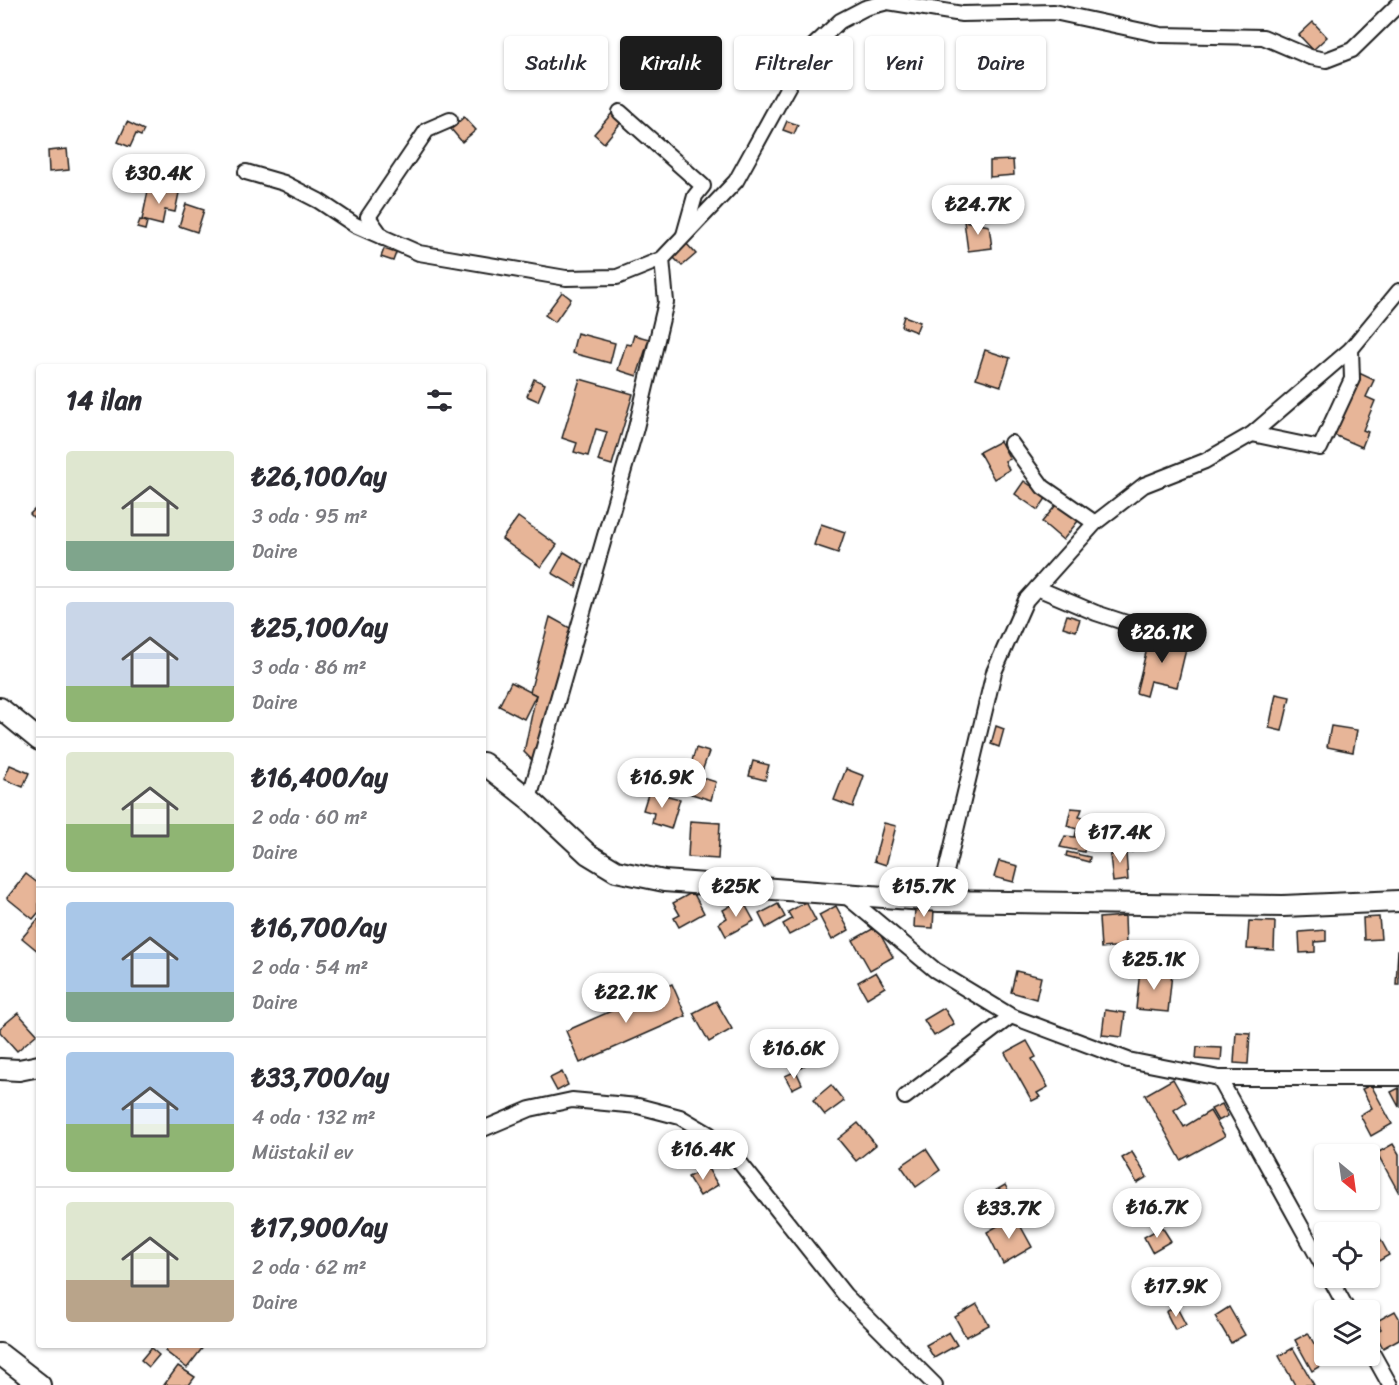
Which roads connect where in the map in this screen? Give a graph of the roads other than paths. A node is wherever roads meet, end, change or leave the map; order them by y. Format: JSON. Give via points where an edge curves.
{"nodes":[{"id":1,"x":1399,"y":4,"type":"edge"},
{"id":2,"x":620,"y":112,"type":"dead end"},
{"id":3,"x":450,"y":120,"type":"dead end"},
{"id":4,"x":246,"y":172,"type":"dead end"},
{"id":5,"x":684,"y":237,"type":"junction"},
{"id":6,"x":385,"y":240,"type":"junction"},
{"id":7,"x":662,"y":260,"type":"junction"},
{"id":8,"x":1399,"y":291,"type":"edge"},
{"id":9,"x":1351,"y":349,"type":"junction"},
{"id":10,"x":1252,"y":434,"type":"junction"},
{"id":11,"x":1011,"y":443,"type":"dead end"},
{"id":12,"x":1095,"y":523,"type":"junction"},
{"id":13,"x":1037,"y":588,"type":"junction"},
{"id":14,"x":1178,"y":640,"type":"dead end"},
{"id":15,"x":0,"y":708,"type":"edge"},
{"id":16,"x":36,"y":738,"type":"edge"},
{"id":17,"x":486,"y":765,"type":"edge"},
{"id":18,"x":529,"y":799,"type":"junction"},
{"id":19,"x":845,"y":895,"type":"junction"},
{"id":20,"x":939,"y":901,"type":"junction"},
{"id":21,"x":1399,"y":901,"type":"edge"},
{"id":22,"x":1011,"y":1016,"type":"junction"},
{"id":23,"x":36,"y":1068,"type":"edge"},
{"id":24,"x":0,"y":1069,"type":"edge"},
{"id":25,"x":1218,"y":1078,"type":"junction"},
{"id":26,"x":1399,"y":1078,"type":"edge"},
{"id":27,"x":905,"y":1096,"type":"dead end"},
{"id":28,"x":486,"y":1129,"type":"edge"},
{"id":29,"x":1314,"y":1250,"type":"edge"},
{"id":30,"x":0,"y":1354,"type":"edge"},
{"id":31,"x":1379,"y":1366,"type":"edge"},
{"id":32,"x":40,"y":1385,"type":"edge"},
{"id":33,"x":935,"y":1385,"type":"edge"},
{"id":34,"x":1389,"y":1385,"type":"edge"}],
"edges":[{"from":1,"to":5,"type":"street","via":[[1352,50],[1326,60],[1263,37],[1161,35],[1054,12],[962,14],[888,2],[865,8],[840,21],[807,52],[736,182]]},
{"from":2,"to":5,"type":"street","via":[[703,186],[695,196]]},
{"from":3,"to":6,"type":"street","via":[[427,130],[368,217]]},
{"from":4,"to":6,"type":"street","via":[[284,183]]},
{"from":5,"to":7,"type":"street"},
{"from":6,"to":7,"type":"street","via":[[419,253],[566,278],[617,277]]},
{"from":7,"to":18,"type":"street","via":[[666,302],[636,428]]},
{"from":8,"to":9,"type":"street"},
{"from":9,"to":10,"type":"street"},
{"from":9,"to":10,"type":"street","via":[[1352,379],[1320,448]]},
{"from":10,"to":12,"type":"street","via":[[1205,461],[1144,485]]},
{"from":11,"to":12,"type":"street","via":[[1043,487]]},
{"from":12,"to":13,"type":"street"},
{"from":13,"to":14,"type":"street","via":[[1096,613]]},
{"from":13,"to":20,"type":"street","via":[[1026,600],[994,672]]},
{"from":15,"to":16,"type":"street"},
{"from":17,"to":18,"type":"street"},
{"from":18,"to":19,"type":"street","via":[[588,854],[616,871],[664,881]]},
{"from":19,"to":20,"type":"street"},
{"from":19,"to":22,"type":"street","via":[[935,970]]},
{"from":20,"to":21,"type":"street","via":[[1283,906]]},
{"from":22,"to":25,"type":"street","via":[[1128,1060]]},
{"from":22,"to":27,"type":"street"},
{"from":23,"to":24,"type":"street"},
{"from":25,"to":26,"type":"street"},
{"from":25,"to":29,"type":"street"},
{"from":28,"to":33,"type":"street","via":[[530,1109],[572,1100],[638,1106],[680,1117],[709,1134],[737,1159],[844,1295]]},
{"from":30,"to":32,"type":"street"},
{"from":31,"to":34,"type":"street"}]}
